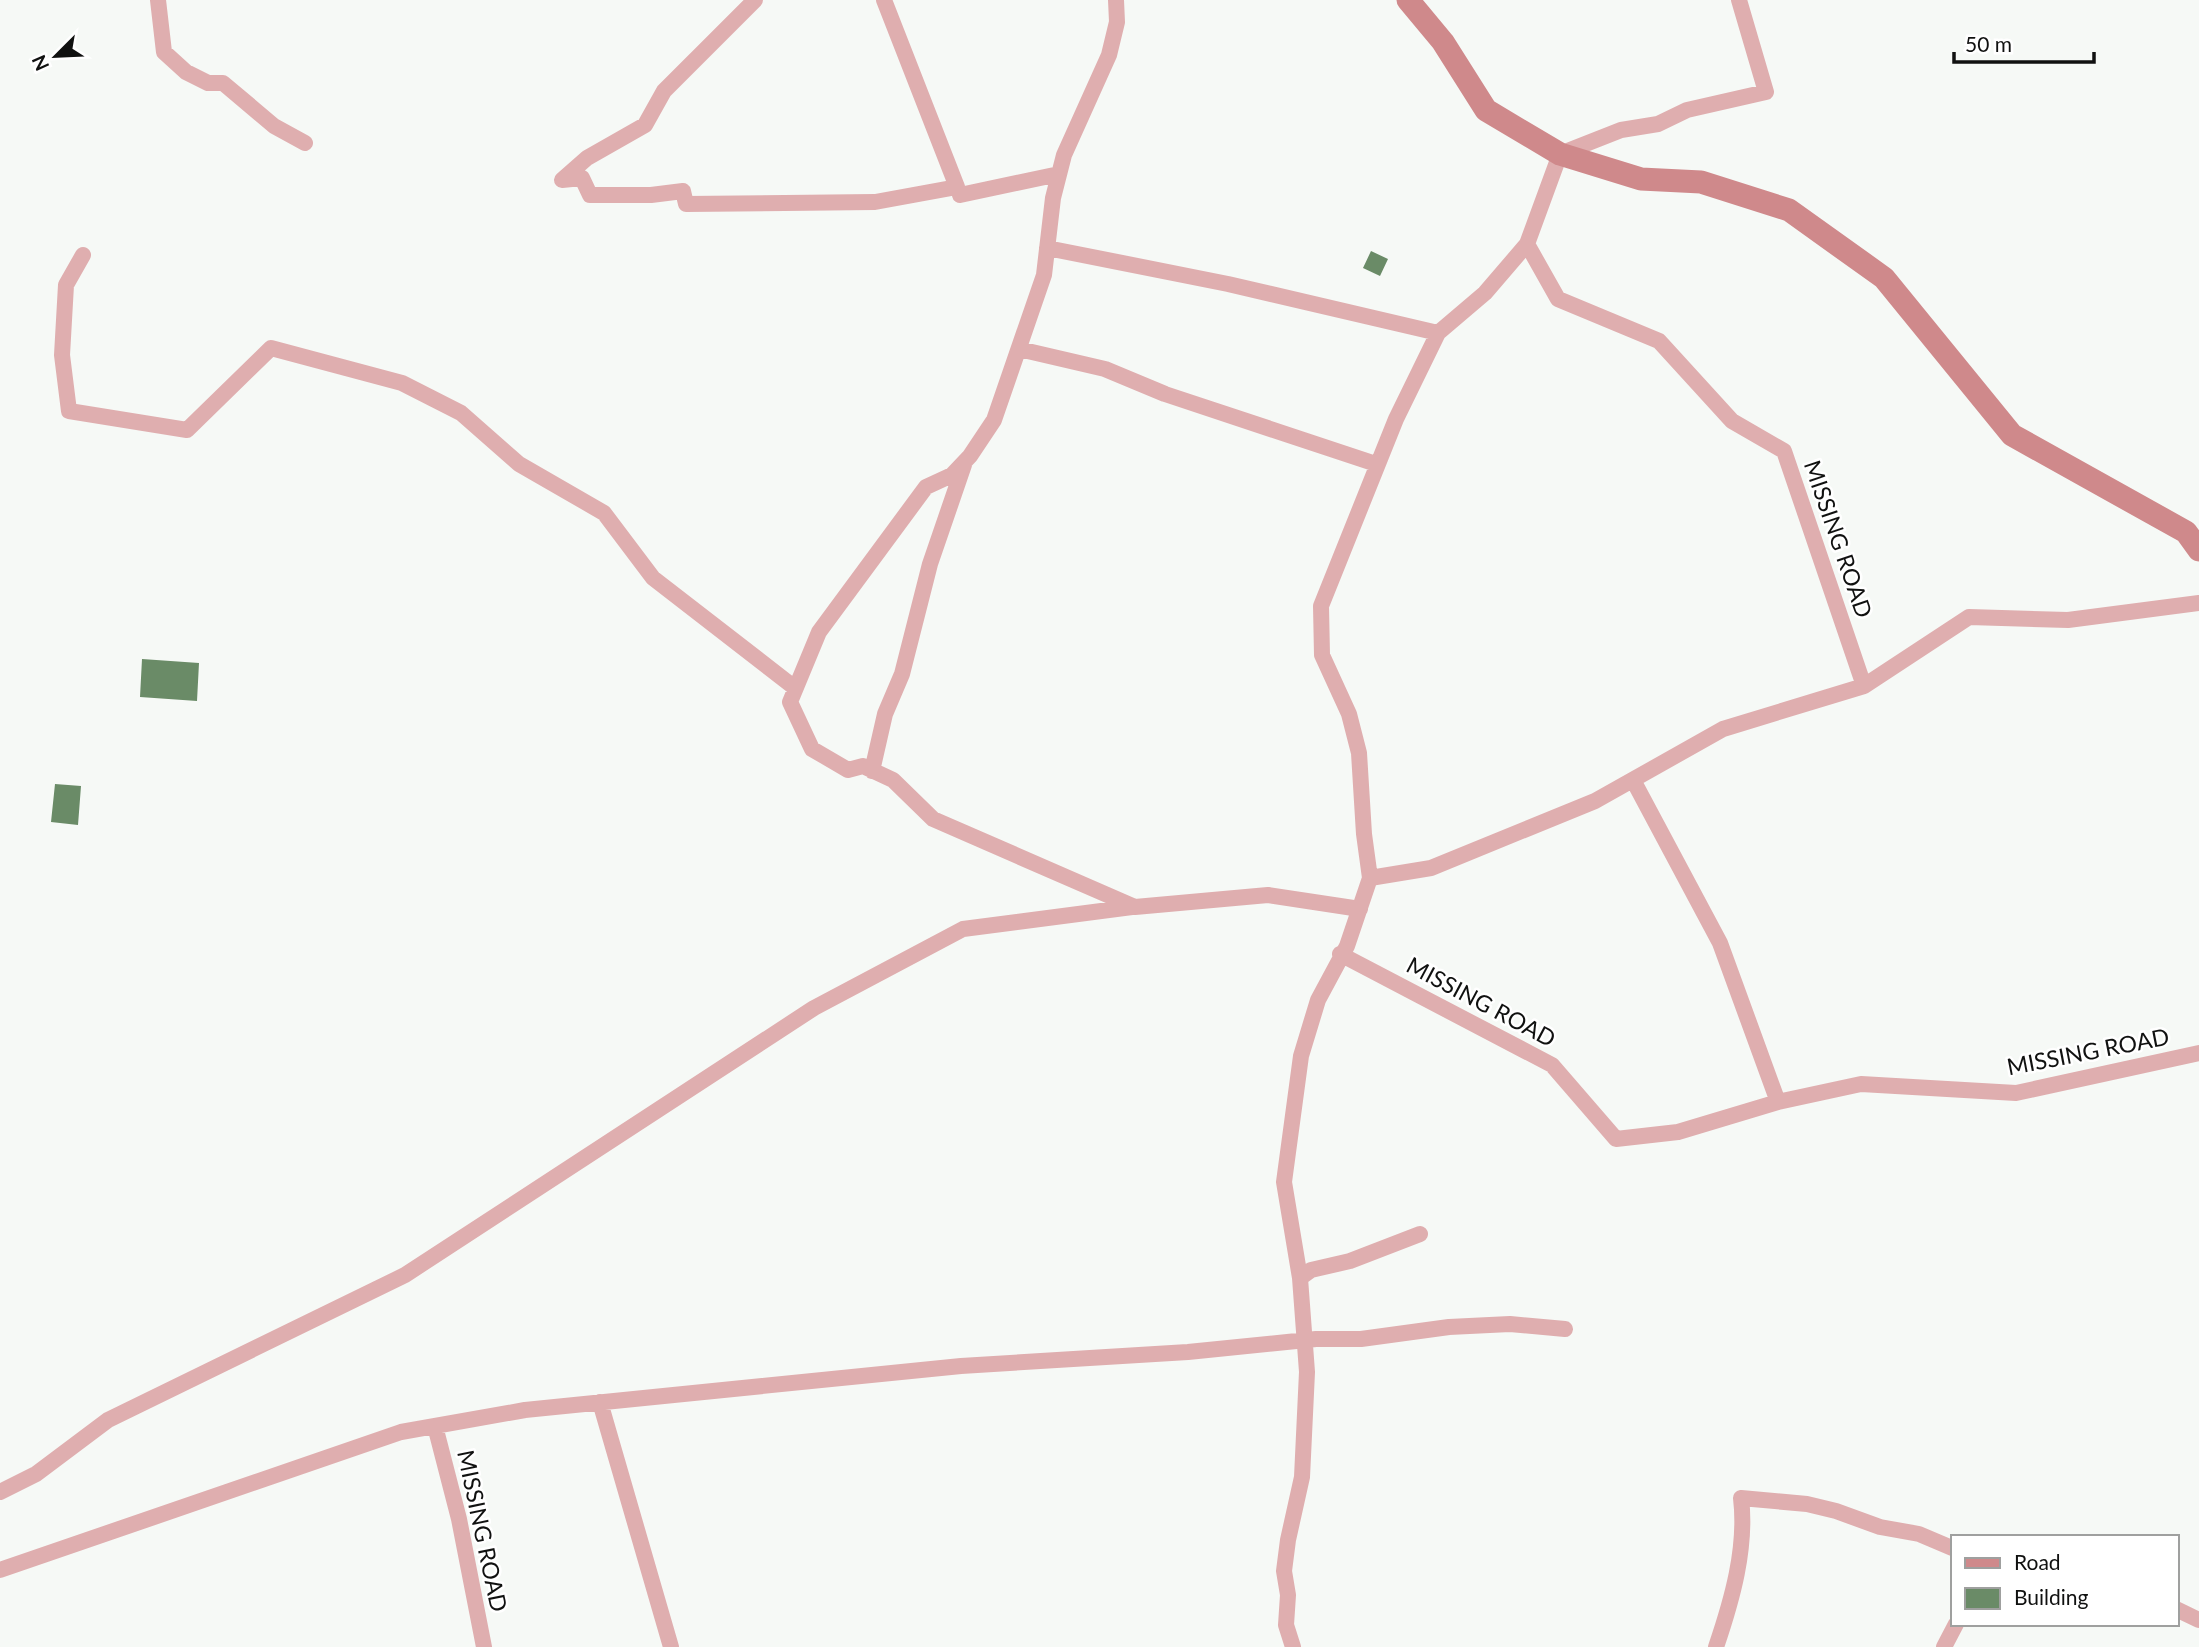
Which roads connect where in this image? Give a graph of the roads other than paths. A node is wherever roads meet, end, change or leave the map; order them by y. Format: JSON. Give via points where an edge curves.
{"nodes":[{"id":1,"x":158,"y":0,"type":"edge"},
{"id":2,"x":755,"y":0,"type":"edge"},
{"id":3,"x":884,"y":0,"type":"edge"},
{"id":4,"x":1116,"y":0,"type":"edge"},
{"id":5,"x":1408,"y":0,"type":"edge"},
{"id":6,"x":1740,"y":0,"type":"edge"},
{"id":7,"x":305,"y":143,"type":"dead end"},
{"id":8,"x":1560,"y":154,"type":"junction"},
{"id":9,"x":1059,"y":174,"type":"junction"},
{"id":10,"x":960,"y":195,"type":"dead end"},
{"id":11,"x":1527,"y":244,"type":"junction"},
{"id":12,"x":1047,"y":248,"type":"junction"},
{"id":13,"x":83,"y":255,"type":"dead end"},
{"id":14,"x":1438,"y":333,"type":"junction"},
{"id":15,"x":1019,"y":349,"type":"junction"},
{"id":16,"x":965,"y":462,"type":"junction"},
{"id":17,"x":1376,"y":464,"type":"junction"},
{"id":18,"x":2195,"y":536,"type":"edge"},
{"id":19,"x":2199,"y":603,"type":"edge"},
{"id":20,"x":1864,"y":686,"type":"junction"},
{"id":21,"x":795,"y":688,"type":"junction"},
{"id":22,"x":872,"y":771,"type":"junction"},
{"id":23,"x":1633,"y":780,"type":"junction"},
{"id":24,"x":1370,"y":878,"type":"junction"},
{"id":25,"x":1135,"y":907,"type":"junction"},
{"id":26,"x":1360,"y":909,"type":"junction"},
{"id":27,"x":1340,"y":954,"type":"junction"},
{"id":28,"x":2199,"y":1053,"type":"edge"},
{"id":29,"x":1778,"y":1102,"type":"junction"},
{"id":30,"x":1420,"y":1234,"type":"dead end"},
{"id":31,"x":1300,"y":1278,"type":"junction"},
{"id":32,"x":1565,"y":1329,"type":"dead end"},
{"id":33,"x":1305,"y":1340,"type":"junction"},
{"id":34,"x":600,"y":1402,"type":"junction"},
{"id":35,"x":435,"y":1426,"type":"junction"},
{"id":36,"x":0,"y":1492,"type":"edge"},
{"id":37,"x":1951,"y":1548,"type":"edge"},
{"id":38,"x":0,"y":1570,"type":"edge"},
{"id":39,"x":2178,"y":1610,"type":"edge"},
{"id":40,"x":2199,"y":1619,"type":"edge"},
{"id":41,"x":1955,"y":1626,"type":"edge"},
{"id":42,"x":484,"y":1647,"type":"edge"},
{"id":43,"x":671,"y":1647,"type":"edge"},
{"id":44,"x":1293,"y":1647,"type":"edge"},
{"id":45,"x":1716,"y":1647,"type":"edge"},
{"id":46,"x":1944,"y":1647,"type":"edge"}],
"edges":[{"from":1,"to":7,"type":"street","via":[[164,52],[186,72],[208,83],[223,83],[274,125]]},
{"from":2,"to":3,"type":"street","via":[[664,91],[645,125],[587,158],[562,180],[582,178],[590,195],[683,191],[686,204],[875,202],[957,187]]},
{"from":4,"to":9,"type":"street","via":[[1117,22],[1109,55]]},
{"from":5,"to":8,"type":"main road","via":[[1443,42],[1486,110]]},
{"from":6,"to":8,"type":"street","via":[[1766,92],[1687,110],[1658,124],[1621,130]]},
{"from":8,"to":11,"type":"street"},
{"from":8,"to":18,"type":"main road","via":[[1641,179],[1701,182],[1789,210],[1884,278],[2012,435]]},
{"from":9,"to":10,"type":"street"},
{"from":9,"to":12,"type":"street"},
{"from":11,"to":14,"type":"street","via":[[1485,293]]},
{"from":11,"to":20,"type":"street","name":"MISSING ROAD","via":[[1558,299],[1659,341],[1732,421],[1784,451]]},
{"from":12,"to":14,"type":"street"},
{"from":12,"to":15,"type":"street","via":[[1044,275]]},
{"from":13,"to":21,"type":"street","via":[[66,285],[62,355],[69,411],[187,430],[271,348],[402,383],[461,413],[519,464],[604,513],[653,578]]},
{"from":14,"to":17,"type":"street"},
{"from":15,"to":16,"type":"street","via":[[994,420]]},
{"from":15,"to":17,"type":"street","via":[[1105,369],[1165,394]]},
{"from":16,"to":21,"type":"street","via":[[952,475],[926,487],[819,632]]},
{"from":16,"to":22,"type":"street","via":[[930,564]]},
{"from":17,"to":24,"type":"street","via":[[1321,606],[1322,654],[1349,715],[1359,753]]},
{"from":19,"to":20,"type":"street","via":[[2068,620],[1969,617]]},
{"from":20,"to":23,"type":"street","via":[[1723,729]]},
{"from":21,"to":22,"type":"street","via":[[790,702],[812,749],[848,770],[863,766]]},
{"from":22,"to":25,"type":"street","via":[[893,780],[933,819]]},
{"from":23,"to":24,"type":"street","via":[[1595,802],[1431,868]]},
{"from":23,"to":29,"type":"street","via":[[1720,943]]},
{"from":24,"to":26,"type":"street"},
{"from":25,"to":26,"type":"street","via":[[1268,895]]},
{"from":25,"to":36,"type":"street","via":[[963,929],[814,1008],[405,1275],[108,1420],[36,1474]]},
{"from":26,"to":27,"type":"street"},
{"from":27,"to":29,"type":"street","name":"MISSING ROAD","via":[[1552,1065],[1616,1139],[1678,1132]]},
{"from":27,"to":31,"type":"street","via":[[1318,1000],[1301,1056],[1291,1120],[1284,1182]]},
{"from":28,"to":29,"type":"street","name":"MISSING ROAD","via":[[2016,1093],[1861,1084]]},
{"from":30,"to":31,"type":"street","via":[[1350,1261],[1311,1270]]},
{"from":31,"to":33,"type":"street"},
{"from":32,"to":33,"type":"street","via":[[1510,1324]]},
{"from":33,"to":34,"type":"street","via":[[961,1366]]},
{"from":33,"to":44,"type":"street","via":[[1303,1477],[1284,1571],[1289,1595],[1286,1625]]},
{"from":34,"to":35,"type":"street"},
{"from":34,"to":43,"type":"street"},
{"from":35,"to":38,"type":"street","via":[[401,1432]]},
{"from":35,"to":42,"type":"street","name":"MISSING ROAD"},
{"from":37,"to":45,"type":"street","via":[[1919,1534],[1807,1504],[1741,1498],[1743,1536],[1737,1574]]},
{"from":39,"to":40,"type":"street"},
{"from":41,"to":46,"type":"street"}]}
